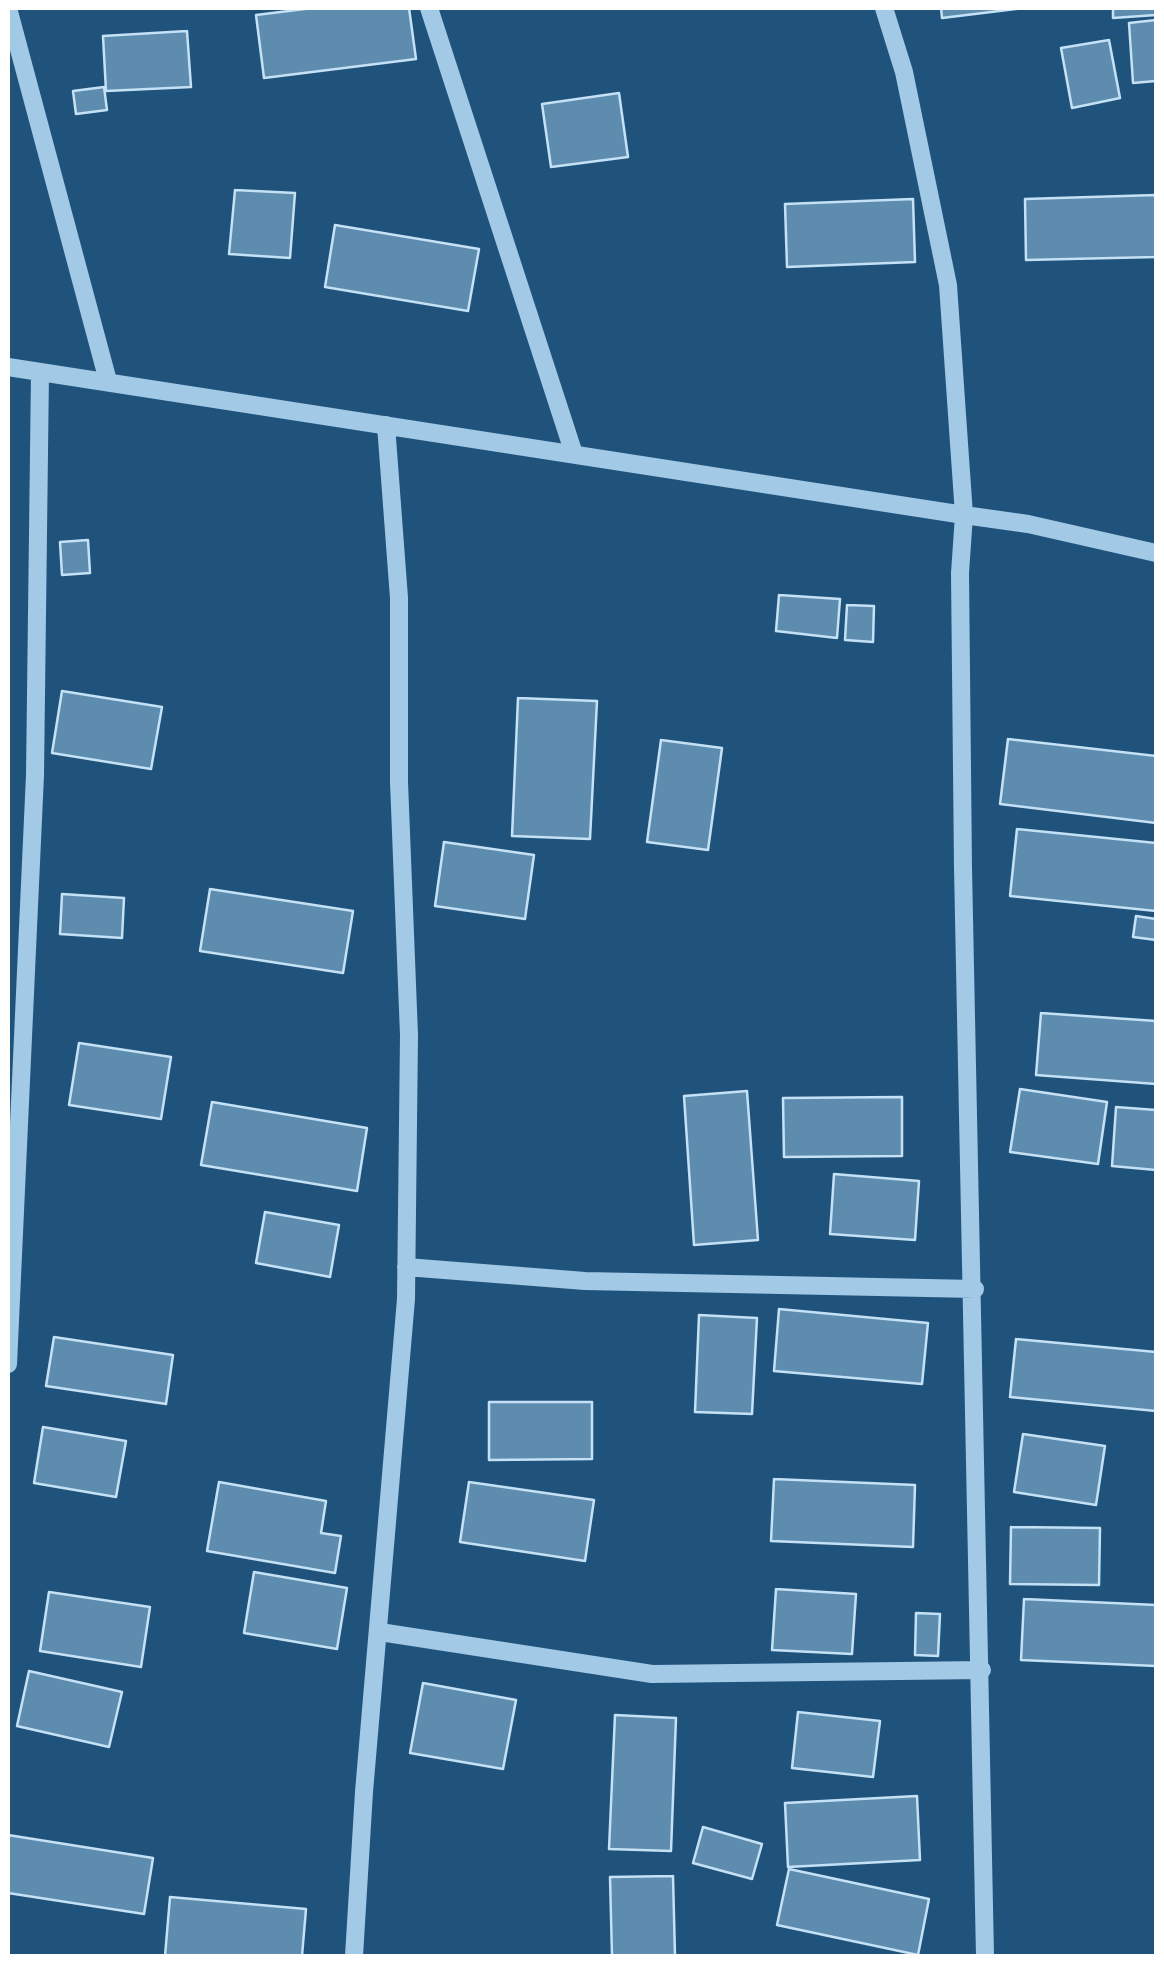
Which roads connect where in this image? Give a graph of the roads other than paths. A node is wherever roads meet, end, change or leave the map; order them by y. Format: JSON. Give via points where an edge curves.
{"nodes":[{"id":1,"x":8,"y":8,"type":"edge"},
{"id":2,"x":428,"y":8,"type":"edge"},
{"id":3,"x":884,"y":8,"type":"edge"},
{"id":4,"x":8,"y":367,"type":"edge"},
{"id":5,"x":40,"y":372,"type":"junction"},
{"id":6,"x":108,"y":380,"type":"junction"},
{"id":7,"x":386,"y":425,"type":"junction"},
{"id":8,"x":574,"y":454,"type":"junction"},
{"id":9,"x":964,"y":515,"type":"junction"},
{"id":10,"x":1156,"y":553,"type":"edge"},
{"id":11,"x":406,"y":1268,"type":"junction"},
{"id":12,"x":975,"y":1290,"type":"junction"},
{"id":13,"x":8,"y":1364,"type":"edge"},
{"id":14,"x":380,"y":1632,"type":"junction"},
{"id":15,"x":982,"y":1670,"type":"junction"},
{"id":16,"x":354,"y":1956,"type":"edge"},
{"id":17,"x":986,"y":1956,"type":"edge"}],
"edges":[{"from":1,"to":6,"type":"street"},
{"from":2,"to":8,"type":"street"},
{"from":3,"to":9,"type":"street","via":[[904,72],[948,285]]},
{"from":4,"to":5,"type":"street"},
{"from":5,"to":6,"type":"street"},
{"from":5,"to":13,"type":"street","via":[[35,775]]},
{"from":6,"to":7,"type":"street"},
{"from":7,"to":8,"type":"street"},
{"from":7,"to":11,"type":"street","via":[[400,598],[409,1035]]},
{"from":8,"to":9,"type":"street"},
{"from":9,"to":10,"type":"street"},
{"from":9,"to":12,"type":"street","via":[[964,868]]},
{"from":11,"to":12,"type":"street","via":[[585,1281]]},
{"from":11,"to":14,"type":"street"},
{"from":12,"to":15,"type":"street"},
{"from":14,"to":15,"type":"street","via":[[652,1674]]},
{"from":14,"to":16,"type":"street"},
{"from":15,"to":17,"type":"street"}]}
